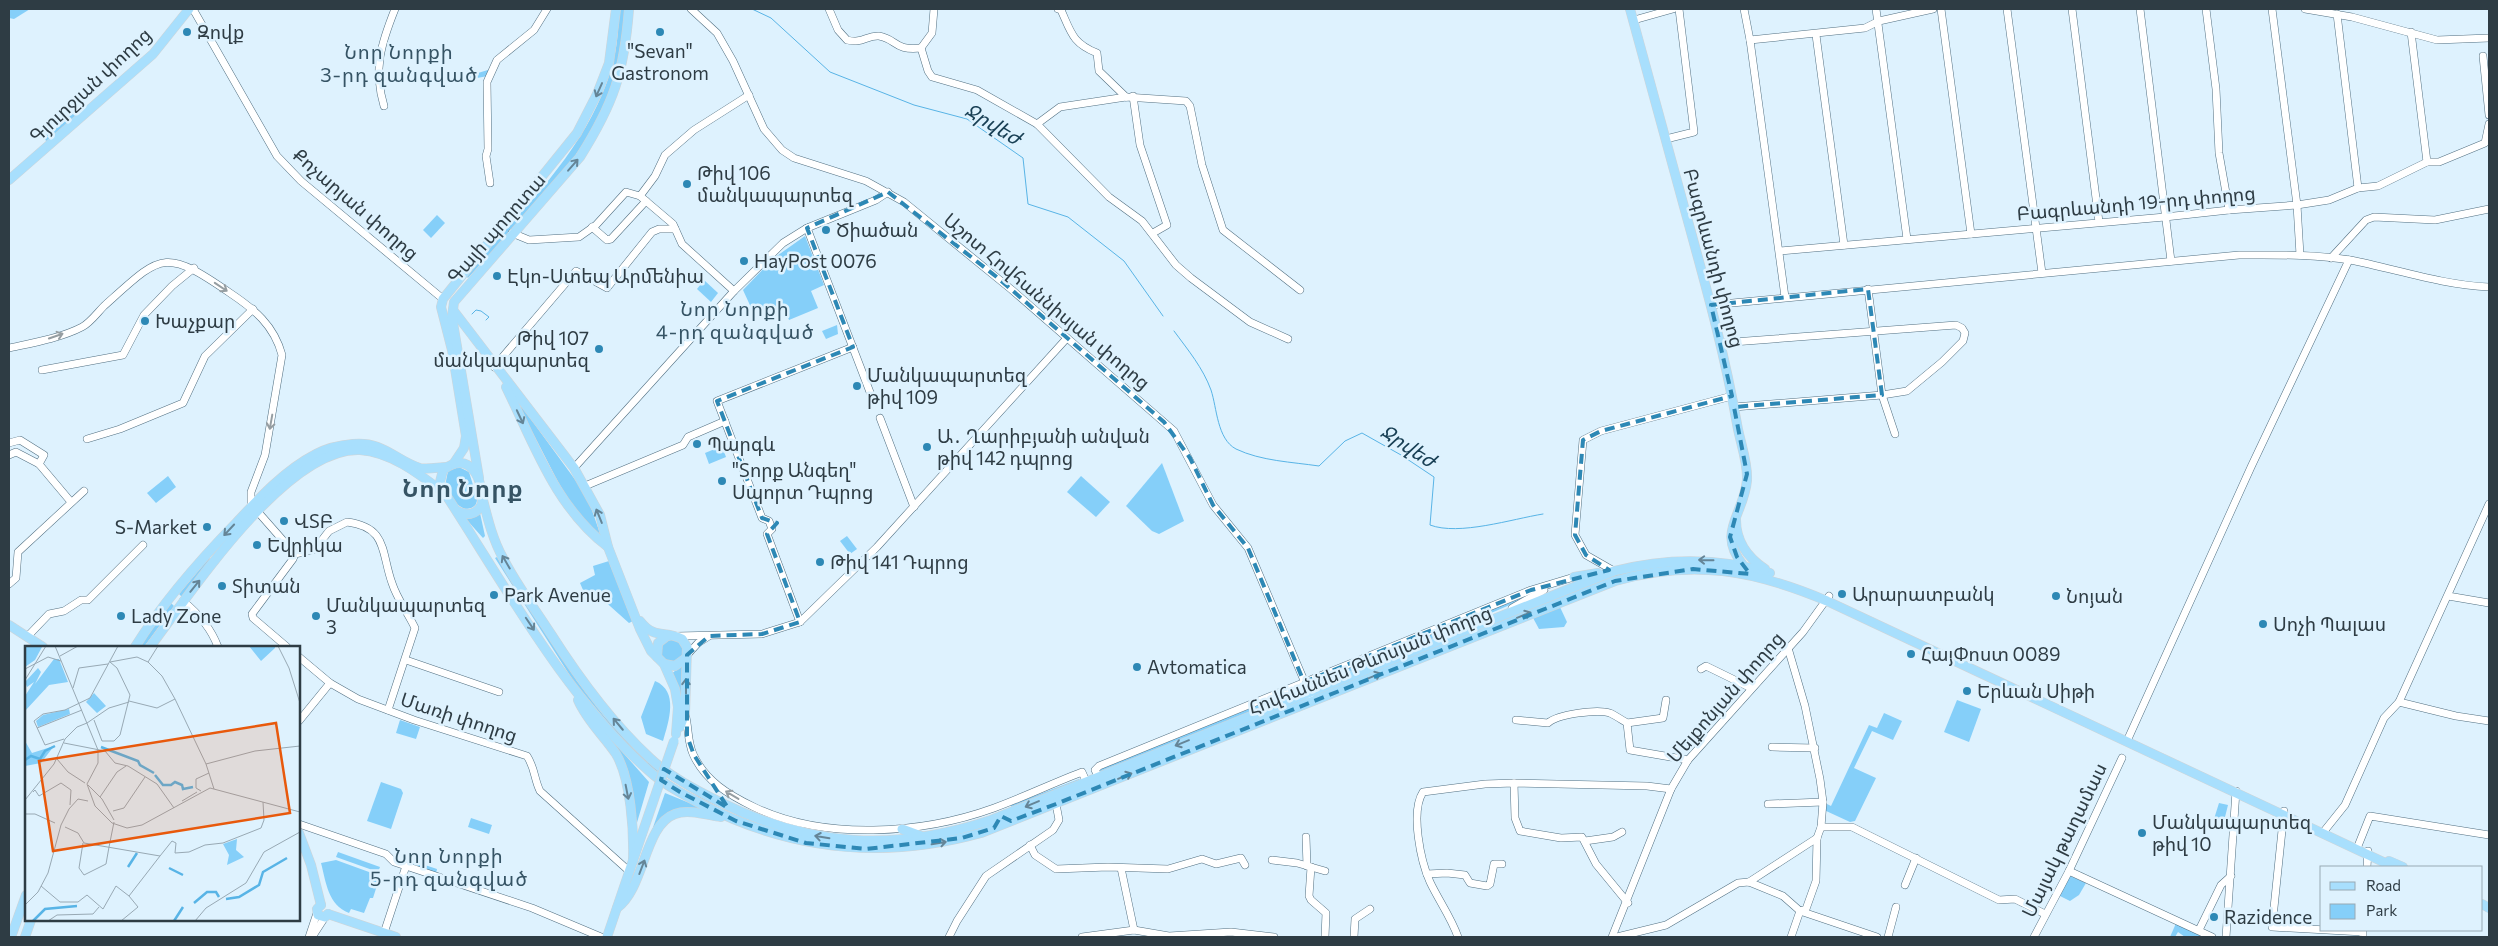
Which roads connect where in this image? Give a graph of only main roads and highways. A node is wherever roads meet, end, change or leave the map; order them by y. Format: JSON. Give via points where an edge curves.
{"nodes":[{"id":1,"x":188,"y":9,"type":"edge"},
{"id":2,"x":616,"y":9,"type":"edge"},
{"id":3,"x":629,"y":9,"type":"edge"},
{"id":4,"x":1630,"y":9,"type":"edge"},
{"id":5,"x":9,"y":180,"type":"edge"},
{"id":6,"x":443,"y":298,"type":"junction"},
{"id":7,"x":452,"y":309,"type":"junction"},
{"id":8,"x":497,"y":370,"type":"junction"},
{"id":9,"x":451,"y":465,"type":"junction"},
{"id":10,"x":480,"y":483,"type":"junction"},
{"id":11,"x":444,"y":492,"type":"junction"},
{"id":12,"x":482,"y":498,"type":"junction"},
{"id":13,"x":255,"y":509,"type":"junction"},
{"id":14,"x":456,"y":510,"type":"junction"},
{"id":15,"x":1736,"y":518,"type":"junction"},
{"id":16,"x":608,"y":547,"type":"junction"},
{"id":17,"x":207,"y":553,"type":"junction"},
{"id":18,"x":216,"y":561,"type":"junction"},
{"id":19,"x":1743,"y":564,"type":"junction"},
{"id":20,"x":1642,"y":570,"type":"junction"},
{"id":21,"x":1612,"y":572,"type":"junction"},
{"id":22,"x":1750,"y":574,"type":"junction"},
{"id":23,"x":1767,"y":575,"type":"junction"},
{"id":24,"x":1574,"y":578,"type":"road end"},
{"id":25,"x":173,"y":594,"type":"junction"},
{"id":26,"x":183,"y":602,"type":"junction"},
{"id":27,"x":638,"y":619,"type":"junction"},
{"id":28,"x":9,"y":625,"type":"edge"},
{"id":29,"x":144,"y":632,"type":"junction"},
{"id":30,"x":672,"y":636,"type":"junction"},
{"id":31,"x":153,"y":645,"type":"edge"},
{"id":32,"x":41,"y":646,"type":"edge"},
{"id":33,"x":129,"y":646,"type":"edge"},
{"id":34,"x":136,"y":646,"type":"edge"},
{"id":35,"x":658,"y":657,"type":"junction"},
{"id":36,"x":686,"y":657,"type":"junction"},
{"id":37,"x":664,"y":664,"type":"junction"},
{"id":38,"x":573,"y":688,"type":"junction"},
{"id":39,"x":1310,"y":697,"type":"junction"},
{"id":40,"x":675,"y":738,"type":"junction"},
{"id":41,"x":1094,"y":781,"type":"junction"},
{"id":42,"x":2284,"y":813,"type":"junction"},
{"id":43,"x":1010,"y":817,"type":"junction"},
{"id":44,"x":730,"y":818,"type":"junction"},
{"id":45,"x":992,"y":824,"type":"junction"},
{"id":46,"x":902,"y":829,"type":"road end"},
{"id":47,"x":300,"y":836,"type":"edge"},
{"id":48,"x":924,"y":836,"type":"junction"},
{"id":49,"x":2368,"y":853,"type":"junction"},
{"id":50,"x":633,"y":861,"type":"junction"},
{"id":51,"x":2392,"y":866,"type":"edge"},
{"id":52,"x":2400,"y":866,"type":"edge"},
{"id":53,"x":25,"y":898,"type":"edge"},
{"id":54,"x":617,"y":908,"type":"junction"},
{"id":55,"x":31,"y":921,"type":"edge"},
{"id":56,"x":11,"y":937,"type":"edge"},
{"id":57,"x":25,"y":937,"type":"edge"},
{"id":58,"x":396,"y":937,"type":"edge"},
{"id":59,"x":607,"y":937,"type":"edge"}],
"edges":[{"from":1,"to":5,"type":"main road","name":"Գյուրջյան փողոց","via":[[153,54]]},
{"from":2,"to":6,"type":"main road","name":"Գայի պողոտա","one_way":true,"via":[[609,63],[577,133]]},
{"from":7,"to":3,"type":"main road","name":"Գայի պողոտա","one_way":true,"via":[[457,297],[580,157],[602,120],[623,66]]},
{"from":4,"to":15,"type":"main road","name":"Բագրևանդի փողոց","via":[[1711,305],[1732,396],[1747,474]]},
{"from":6,"to":7,"type":"main road","name":"Քոչարյան փողոց"},
{"from":6,"to":9,"type":"main road","name":"Գայի պողոտա","via":[[441,307],[452,350],[466,436],[464,448]]},
{"from":7,"to":8,"type":"main road","name":"Քոչարյան փողոց"},
{"from":7,"to":10,"type":"main road","name":"Գայի պողոտա"},
{"from":8,"to":16,"type":"main road","one_way":true,"via":[[545,468],[574,516]]},
{"from":16,"to":8,"type":"main road","one_way":true,"via":[[600,516],[574,468]]},
{"from":9,"to":10,"type":"main road","via":[[461,462],[470,466]]},
{"from":9,"to":11,"type":"main road","via":[[443,470],[440,477]]},
{"from":9,"to":13,"type":"main road","via":[[420,468],[378,447],[341,446],[318,453],[287,473]]},
{"from":10,"to":12,"type":"main road"},
{"from":11,"to":13,"type":"main road","via":[[388,457],[359,450],[344,451],[308,466]]},
{"from":11,"to":14,"type":"main road"},
{"from":12,"to":14,"type":"main road","via":[[480,508],[471,514]]},
{"from":48,"to":12,"type":"main road","name":"Հովհաննես Թևոսյան փողոց","one_way":true,"via":[[878,840],[801,833],[709,797],[651,759],[626,734],[580,677],[503,558]]},
{"from":13,"to":17,"type":"main road","one_way":true},
{"from":13,"to":18,"type":"main road"},
{"from":14,"to":38,"type":"main road","name":"Հովհաննես Թևոսյան փողոց","one_way":true},
{"from":15,"to":19,"type":"main road","name":"Բագրևանդի փողոց","via":[[1730,537]]},
{"from":15,"to":23,"type":"main road","name":"Բագրևանդի փողոց","via":[[1738,538],[1743,548]]},
{"from":16,"to":27,"type":"main road"},
{"from":17,"to":18,"type":"main road","via":[[214,554]]},
{"from":17,"to":25,"type":"main road"},
{"from":26,"to":18,"type":"main road","one_way":true},
{"from":19,"to":20,"type":"main road","name":"Հովհաննես Թևոսյան փողոց","one_way":true,"via":[[1704,560]]},
{"from":19,"to":22,"type":"main road","name":"Բագրևանդի փողոց"},
{"from":19,"to":23,"type":"main road","name":"Հովհաննես Թևոսյան փողոց"},
{"from":20,"to":21,"type":"main road","name":"Հովհաննես Թևոսյան փողոց"},
{"from":20,"to":22,"type":"main road","name":"Հովհաննես Թևոսյան փողոց","via":[[1693,569]]},
{"from":39,"to":20,"type":"main road","name":"Հովհաննես Թևոսյան փողոց","one_way":true},
{"from":21,"to":24,"type":"main road"},
{"from":21,"to":39,"type":"main road","name":"Հովհաննես Թևոսյան փողոց","via":[[1505,613]]},
{"from":22,"to":23,"type":"main road","name":"Հովհաննես Թևոսյան փողոց"},
{"from":23,"to":42,"type":"main road","name":"Հովհաննես Թևոսյան փողոց","via":[[1828,598]]},
{"from":25,"to":26,"type":"main road","via":[[175,601]]},
{"from":25,"to":29,"type":"main road"},
{"from":26,"to":31,"type":"main road"},
{"from":27,"to":30,"type":"main road","via":[[650,631]]},
{"from":27,"to":35,"type":"main road","via":[[651,651]]},
{"from":28,"to":32,"type":"main road"},
{"from":29,"to":33,"type":"main road"},
{"from":29,"to":34,"type":"main road"},
{"from":30,"to":35,"type":"main road","via":[[658,643]]},
{"from":30,"to":36,"type":"main road","via":[[685,643]]},
{"from":35,"to":37,"type":"main road"},
{"from":36,"to":37,"type":"main road","via":[[676,666]]},
{"from":40,"to":36,"type":"main road","one_way":true,"via":[[685,713]]},
{"from":37,"to":40,"type":"main road","via":[[677,698]]},
{"from":38,"to":44,"type":"main road","name":"Հովհաննես Թևոսյան փողոց","via":[[617,741],[650,773]]},
{"from":38,"to":50,"type":"main road","one_way":true,"via":[[587,716],[622,767],[634,830]]},
{"from":39,"to":41,"type":"main road","name":"Հովհաննես Թևոսյան փողոց"},
{"from":40,"to":50,"type":"main road","bridge":true},
{"from":41,"to":43,"type":"main road","name":"Հովհաննես Թևոսյան փողոց","one_way":true},
{"from":41,"to":43,"type":"main road","name":"Հովհաննես Թևոսյան փողոց","via":[[1056,804]]},
{"from":42,"to":49,"type":"main road","name":"Հովհաննես Թևոսյան փողոց"},
{"from":42,"to":49,"type":"main road","name":"Հովհաննես Թևոսյան փողոց"},
{"from":43,"to":45,"type":"main road","name":"Հովհաննես Թևոսյան փողոց"},
{"from":44,"to":45,"type":"main road","name":"Հովհաննես Թևոսյան փողոց","one_way":true,"via":[[806,843],[866,849],[935,844],[968,837]]},
{"from":54,"to":44,"type":"main road","one_way":true,"via":[[632,892],[658,830],[668,817],[688,812]]},
{"from":45,"to":48,"type":"main road","name":"Հովհաննես Թևոսյան փողոց"},
{"from":46,"to":48,"type":"main road"},
{"from":47,"to":58,"type":"main road","via":[[323,912]]},
{"from":49,"to":51,"type":"main road","name":"Հովհաննես Թևոսյան փողոց"},
{"from":49,"to":52,"type":"main road","name":"Հովհաննես Թևոսյան փողոց"},
{"from":50,"to":54,"type":"main road"},
{"from":53,"to":56,"type":"main road"},
{"from":54,"to":59,"type":"main road"},
{"from":55,"to":57,"type":"main road"}]}
